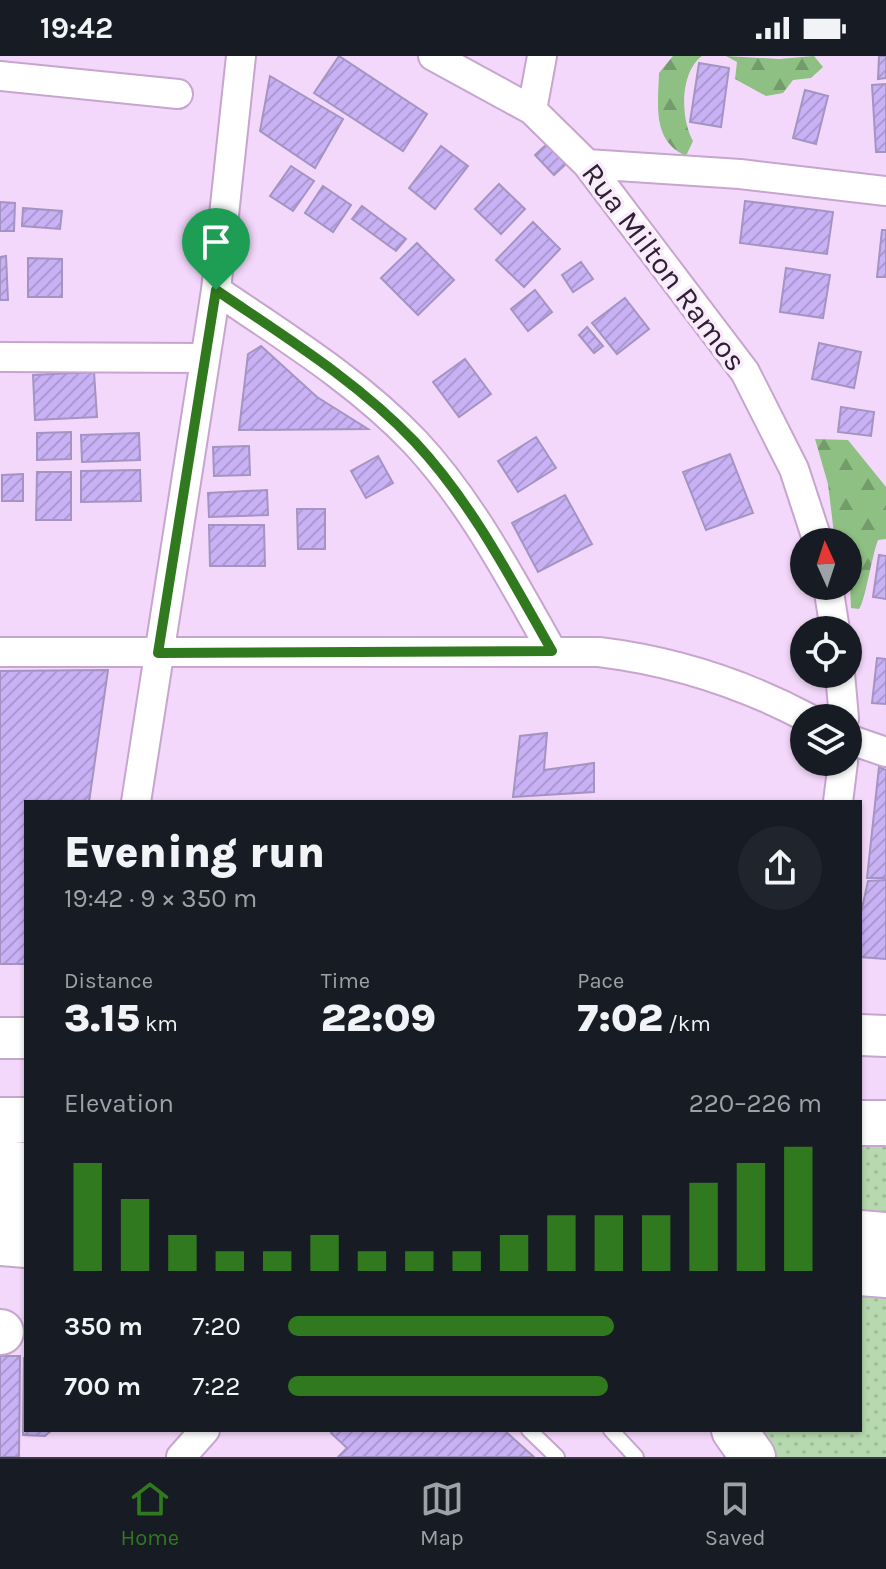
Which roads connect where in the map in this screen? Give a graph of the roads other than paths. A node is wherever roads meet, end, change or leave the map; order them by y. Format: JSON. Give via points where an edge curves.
{"nodes":[{"id":1,"x":241,"y":56,"type":"edge"},
{"id":2,"x":433,"y":56,"type":"edge"},
{"id":3,"x":542,"y":56,"type":"edge"},
{"id":4,"x":43,"y":68,"type":"edge"},
{"id":5,"x":0,"y":76,"type":"edge"},
{"id":6,"x":178,"y":94,"type":"dead end"},
{"id":7,"x":532,"y":110,"type":"junction"},
{"id":8,"x":587,"y":164,"type":"junction"},
{"id":9,"x":886,"y":191,"type":"edge"},
{"id":10,"x":216,"y":290,"type":"junction"},
{"id":11,"x":0,"y":357,"type":"edge"},
{"id":12,"x":205,"y":358,"type":"junction"},
{"id":13,"x":813,"y":528,"type":"edge"},
{"id":14,"x":552,"y":651,"type":"junction"},
{"id":15,"x":0,"y":652,"type":"edge"},
{"id":16,"x":158,"y":653,"type":"junction"},
{"id":17,"x":790,"y":708,"type":"edge"},
{"id":18,"x":862,"y":744,"type":"edge"},
{"id":19,"x":886,"y":752,"type":"edge"},
{"id":20,"x":841,"y":776,"type":"edge"},
{"id":21,"x":136,"y":800,"type":"edge"},
{"id":22,"x":838,"y":800,"type":"edge"},
{"id":23,"x":862,"y":1035,"type":"edge"},
{"id":24,"x":886,"y":1036,"type":"edge"},
{"id":25,"x":0,"y":1038,"type":"edge"},
{"id":26,"x":24,"y":1038,"type":"edge"},
{"id":27,"x":0,"y":1120,"type":"edge"},
{"id":28,"x":24,"y":1120,"type":"edge"},
{"id":29,"x":862,"y":1123,"type":"edge"},
{"id":30,"x":886,"y":1123,"type":"edge"},
{"id":31,"x":0,"y":1163,"type":"edge"},
{"id":32,"x":24,"y":1165,"type":"edge"},
{"id":33,"x":0,"y":1204,"type":"edge"},
{"id":34,"x":24,"y":1206,"type":"edge"},
{"id":35,"x":862,"y":1233,"type":"edge"},
{"id":36,"x":886,"y":1235,"type":"edge"},
{"id":37,"x":0,"y":1243,"type":"edge"},
{"id":38,"x":24,"y":1245,"type":"edge"},
{"id":39,"x":862,"y":1273,"type":"edge"},
{"id":40,"x":886,"y":1275,"type":"edge"},
{"id":41,"x":0,"y":1332,"type":"edge"},
{"id":42,"x":24,"y":1332,"type":"edge"},
{"id":43,"x":203,"y":1432,"type":"edge"},
{"id":44,"x":531,"y":1432,"type":"edge"},
{"id":45,"x":613,"y":1432,"type":"edge"},
{"id":46,"x":735,"y":1432,"type":"edge"},
{"id":47,"x":181,"y":1457,"type":"edge"},
{"id":48,"x":557,"y":1457,"type":"edge"},
{"id":49,"x":636,"y":1457,"type":"edge"},
{"id":50,"x":753,"y":1457,"type":"edge"}],
"edges":[{"from":1,"to":10,"type":"street"},
{"from":2,"to":7,"type":"street","name":"Rua Milton Ramos"},
{"from":3,"to":7,"type":"street"},
{"from":4,"to":5,"type":"street"},
{"from":4,"to":6,"type":"street"},
{"from":7,"to":8,"type":"street","name":"Rua Milton Ramos"},
{"from":8,"to":9,"type":"street"},
{"from":8,"to":13,"type":"street","name":"Rua Milton Ramos","via":[[745,372],[794,469]]},
{"from":10,"to":12,"type":"street"},
{"from":10,"to":14,"type":"street","via":[[345,378],[415,442],[482,528]]},
{"from":11,"to":12,"type":"street"},
{"from":12,"to":16,"type":"street"},
{"from":14,"to":16,"type":"street"},
{"from":14,"to":17,"type":"street","via":[[645,658],[766,695]]},
{"from":15,"to":16,"type":"street"},
{"from":16,"to":21,"type":"street"},
{"from":18,"to":19,"type":"street"},
{"from":20,"to":22,"type":"street"},
{"from":23,"to":24,"type":"street"},
{"from":25,"to":26,"type":"street"},
{"from":27,"to":28,"type":"main road"},
{"from":29,"to":30,"type":"main road"},
{"from":31,"to":32,"type":"main road"},
{"from":33,"to":34,"type":"main road"},
{"from":35,"to":36,"type":"main road"},
{"from":37,"to":38,"type":"main road"},
{"from":39,"to":40,"type":"main road"},
{"from":41,"to":42,"type":"street"},
{"from":43,"to":47,"type":"street"},
{"from":44,"to":48,"type":"lane"},
{"from":45,"to":49,"type":"lane"},
{"from":46,"to":50,"type":"main road"}]}
